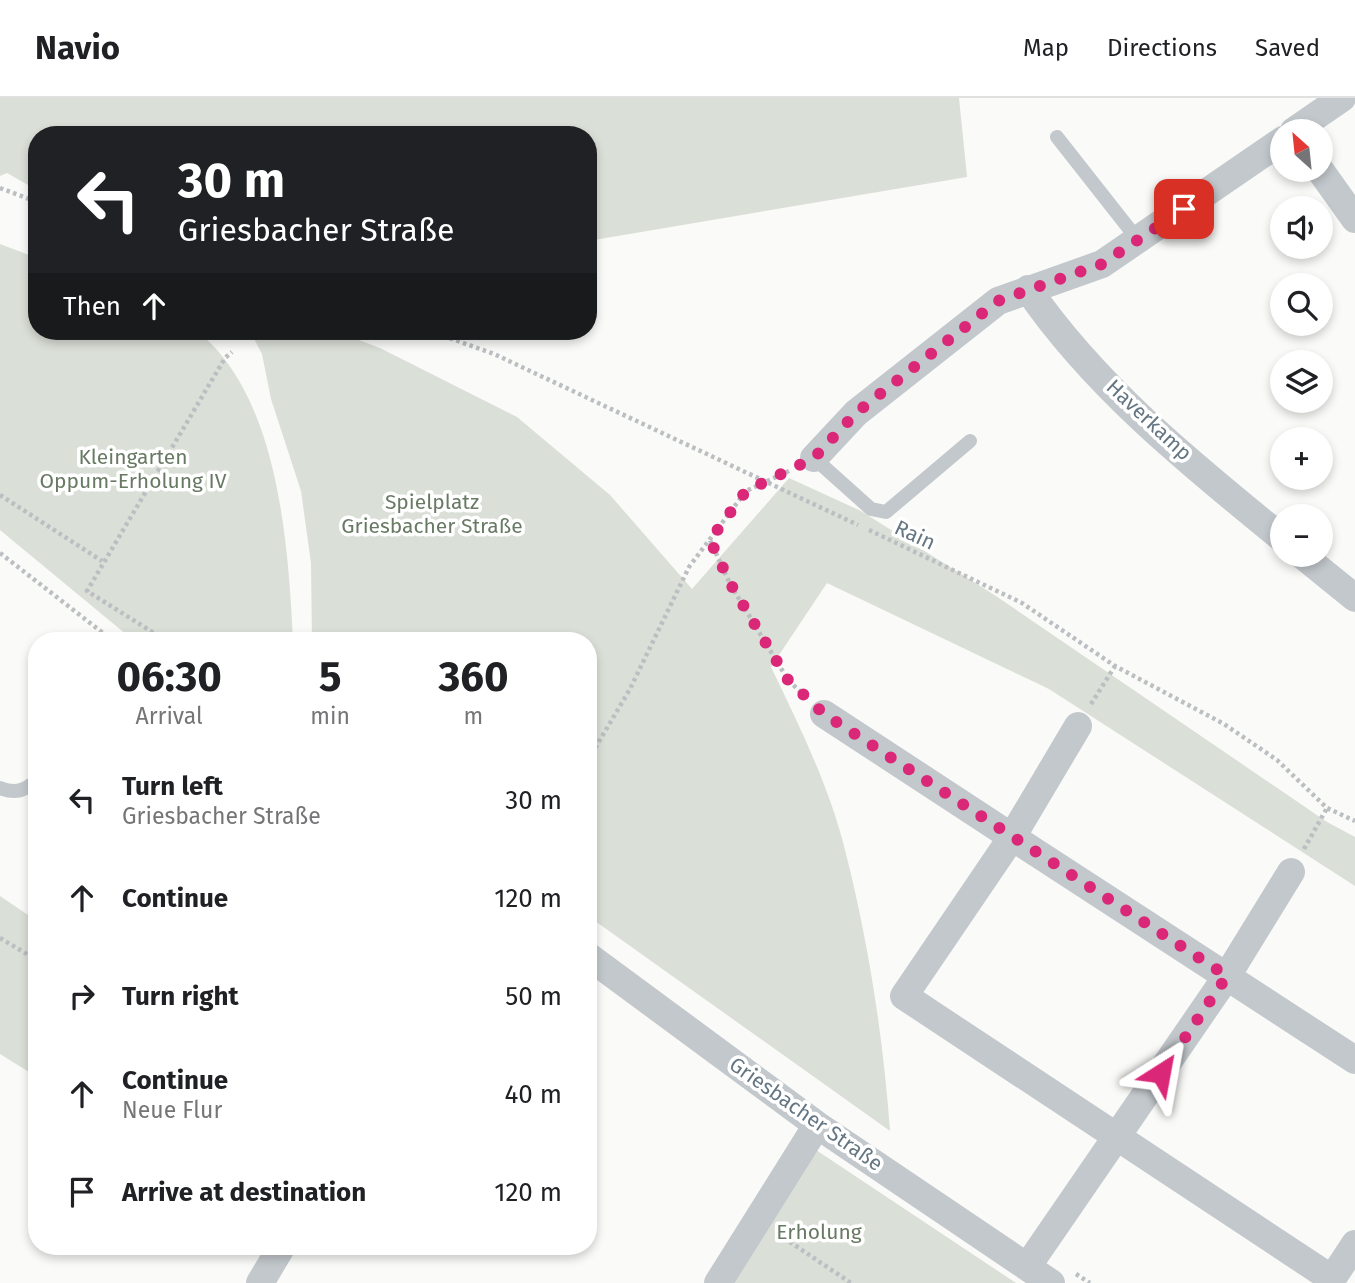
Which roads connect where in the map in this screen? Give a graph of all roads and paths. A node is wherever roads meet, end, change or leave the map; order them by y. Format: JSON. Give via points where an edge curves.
{"nodes":[{"id":1,"x":1342,"y":98,"type":"edge"},
{"id":2,"x":1311,"y":119,"type":"edge"},
{"id":3,"x":1057,"y":137,"type":"dead end"},
{"id":4,"x":1270,"y":149,"type":"edge"},
{"id":5,"x":1329,"y":182,"type":"edge"},
{"id":6,"x":0,"y":188,"type":"edge"},
{"id":7,"x":28,"y":199,"type":"edge"},
{"id":8,"x":1355,"y":219,"type":"edge"},
{"id":9,"x":1138,"y":240,"type":"junction"},
{"id":10,"x":1028,"y":289,"type":"junction"},
{"id":11,"x":455,"y":340,"type":"edge"},
{"id":12,"x":232,"y":352,"type":"dead end"},
{"id":13,"x":970,"y":441,"type":"dead end"},
{"id":14,"x":814,"y":458,"type":"junction"},
{"id":15,"x":768,"y":482,"type":"junction"},
{"id":16,"x":0,"y":495,"type":"edge"},
{"id":17,"x":1270,"y":528,"type":"edge"},
{"id":18,"x":710,"y":540,"type":"junction"},
{"id":19,"x":0,"y":553,"type":"edge"},
{"id":20,"x":102,"y":561,"type":"junction"},
{"id":21,"x":1316,"y":567,"type":"edge"},
{"id":22,"x":1355,"y":598,"type":"edge"},
{"id":23,"x":103,"y":632,"type":"edge"},
{"id":24,"x":152,"y":632,"type":"edge"},
{"id":25,"x":1115,"y":666,"type":"junction"},
{"id":26,"x":824,"y":714,"type":"joint"},
{"id":27,"x":1078,"y":726,"type":"joint"},
{"id":28,"x":597,"y":744,"type":"edge"},
{"id":29,"x":28,"y":787,"type":"edge"},
{"id":30,"x":0,"y":788,"type":"edge"},
{"id":31,"x":1326,"y":808,"type":"junction"},
{"id":32,"x":1355,"y":821,"type":"edge"},
{"id":33,"x":1012,"y":837,"type":"junction"},
{"id":34,"x":1291,"y":872,"type":"joint"},
{"id":35,"x":0,"y":938,"type":"edge"},
{"id":36,"x":28,"y":955,"type":"edge"},
{"id":37,"x":597,"y":963,"type":"edge"},
{"id":38,"x":1227,"y":976,"type":"junction"},
{"id":39,"x":1355,"y":1060,"type":"edge"},
{"id":40,"x":817,"y":1125,"type":"junction"},
{"id":41,"x":1118,"y":1137,"type":"junction"},
{"id":42,"x":757,"y":1220,"type":"junction"},
{"id":43,"x":1355,"y":1244,"type":"edge"},
{"id":44,"x":277,"y":1255,"type":"edge"},
{"id":45,"x":1022,"y":1275,"type":"edge"},
{"id":46,"x":1331,"y":1281,"type":"edge"},
{"id":47,"x":260,"y":1283,"type":"edge"},
{"id":48,"x":718,"y":1283,"type":"edge"},
{"id":49,"x":851,"y":1283,"type":"edge"},
{"id":50,"x":1051,"y":1283,"type":"edge"}],
"edges":[{"from":1,"to":2,"type":"street"},
{"from":3,"to":9,"type":"lane"},
{"from":4,"to":9,"type":"street"},
{"from":5,"to":8,"type":"street"},
{"from":6,"to":7,"type":"path"},
{"from":9,"to":10,"type":"street","via":[[1102,264]]},
{"from":10,"to":14,"type":"street","via":[[998,301],[856,413]]},
{"from":10,"to":17,"type":"street","name":"Haverkamp","via":[[1055,330],[1134,409]]},
{"from":11,"to":15,"type":"path","name":"Rain"},
{"from":12,"to":20,"type":"path"},
{"from":13,"to":14,"type":"lane","via":[[886,512],[872,509]]},
{"from":14,"to":15,"type":"path"},
{"from":15,"to":18,"type":"path","via":[[746,491]]},
{"from":15,"to":25,"type":"path","name":"Rain","via":[[1022,603]]},
{"from":16,"to":20,"type":"path"},
{"from":18,"to":26,"type":"path","via":[[788,680]]},
{"from":18,"to":28,"type":"path","via":[[689,567]]},
{"from":19,"to":23,"type":"path"},
{"from":20,"to":24,"type":"path","via":[[87,591]]},
{"from":21,"to":22,"type":"street"},
{"from":25,"to":27,"type":"path"},
{"from":25,"to":31,"type":"path","name":"Rain","via":[[1224,724],[1276,760]]},
{"from":26,"to":33,"type":"street"},
{"from":27,"to":33,"type":"street"},
{"from":29,"to":30,"type":"lane","via":[[13,793]]},
{"from":31,"to":32,"type":"path","name":"Rain"},
{"from":31,"to":34,"type":"path"},
{"from":33,"to":38,"type":"street"},
{"from":33,"to":41,"type":"street","via":[[904,996]]},
{"from":34,"to":38,"type":"street"},
{"from":35,"to":36,"type":"path"},
{"from":37,"to":40,"type":"street","name":"Griesbacher Straße"},
{"from":38,"to":39,"type":"street"},
{"from":38,"to":41,"type":"street"},
{"from":40,"to":42,"type":"street"},
{"from":40,"to":45,"type":"street","name":"Griesbacher Straße"},
{"from":41,"to":45,"type":"street"},
{"from":41,"to":46,"type":"street"},
{"from":42,"to":48,"type":"street"},
{"from":42,"to":49,"type":"path"},
{"from":43,"to":46,"type":"street"},
{"from":44,"to":47,"type":"street"},
{"from":45,"to":50,"type":"street","name":"Griesbacher Straße"}]}
